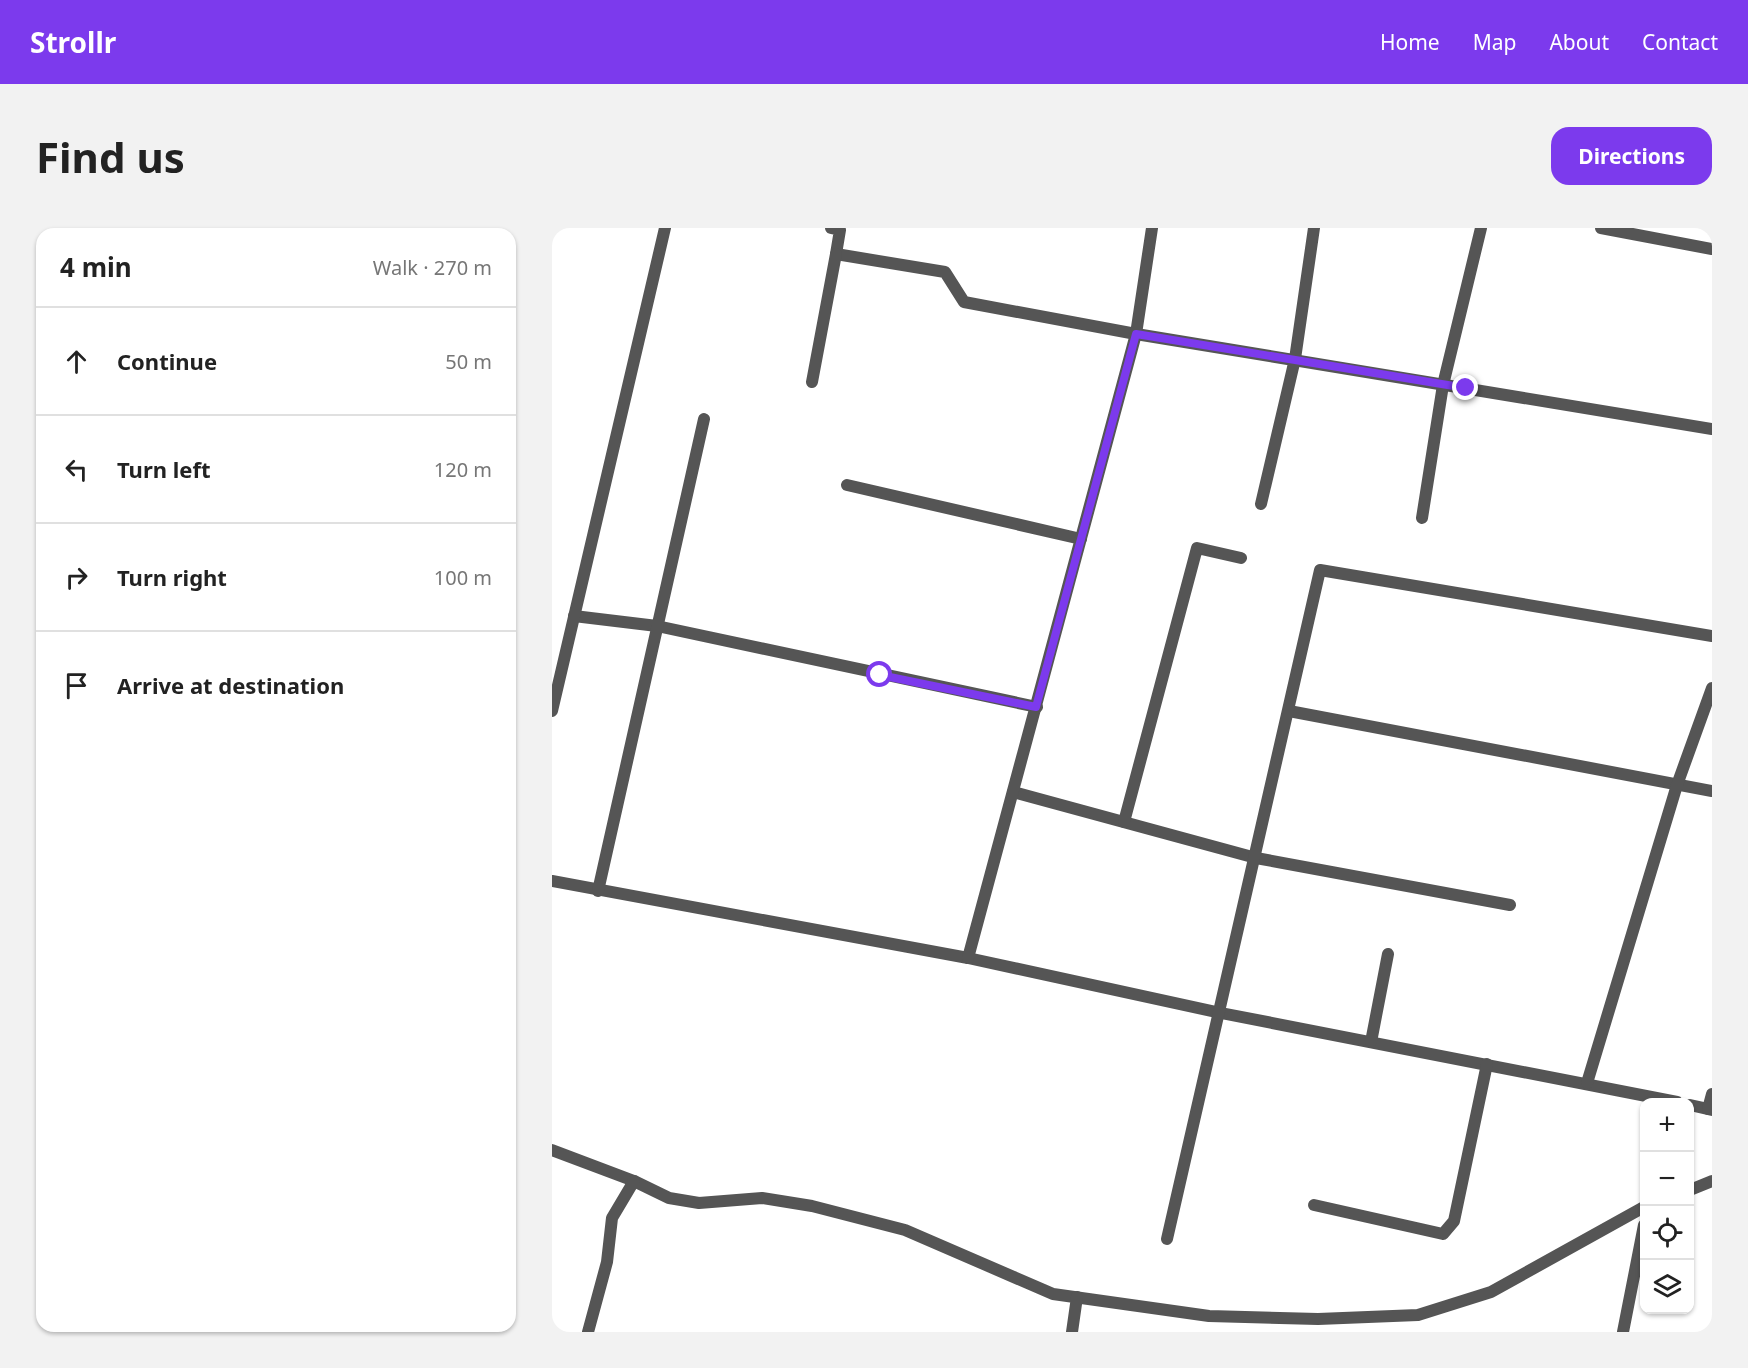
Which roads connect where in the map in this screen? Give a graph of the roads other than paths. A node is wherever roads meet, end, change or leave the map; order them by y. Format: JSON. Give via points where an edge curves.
{"nodes":[{"id":1,"x":665,"y":228,"type":"edge"},
{"id":2,"x":831,"y":228,"type":"edge"},
{"id":3,"x":1152,"y":228,"type":"edge"},
{"id":4,"x":1314,"y":228,"type":"edge"},
{"id":5,"x":1481,"y":228,"type":"edge"},
{"id":6,"x":1601,"y":228,"type":"edge"},
{"id":7,"x":1712,"y":249,"type":"edge"},
{"id":8,"x":836,"y":254,"type":"junction"},
{"id":9,"x":1136,"y":334,"type":"junction"},
{"id":10,"x":1295,"y":359,"type":"junction"},
{"id":11,"x":812,"y":382,"type":"dead end"},
{"id":12,"x":1443,"y":385,"type":"junction"},
{"id":13,"x":704,"y":419,"type":"dead end"},
{"id":14,"x":1712,"y":429,"type":"edge"},
{"id":15,"x":847,"y":485,"type":"dead end"},
{"id":16,"x":1261,"y":504,"type":"dead end"},
{"id":17,"x":1422,"y":518,"type":"dead end"},
{"id":18,"x":1081,"y":539,"type":"junction"},
{"id":19,"x":1241,"y":558,"type":"dead end"},
{"id":20,"x":574,"y":615,"type":"junction"},
{"id":21,"x":657,"y":627,"type":"junction"},
{"id":22,"x":1712,"y":636,"type":"edge"},
{"id":23,"x":1712,"y":688,"type":"edge"},
{"id":24,"x":1036,"y":707,"type":"junction"},
{"id":25,"x":552,"y":711,"type":"edge"},
{"id":26,"x":1289,"y":711,"type":"junction"},
{"id":27,"x":1677,"y":784,"type":"junction"},
{"id":28,"x":1712,"y":791,"type":"edge"},
{"id":29,"x":1013,"y":792,"type":"junction"},
{"id":30,"x":1124,"y":822,"type":"junction"},
{"id":31,"x":1256,"y":858,"type":"junction"},
{"id":32,"x":552,"y":881,"type":"edge"},
{"id":33,"x":598,"y":891,"type":"junction"},
{"id":34,"x":1510,"y":905,"type":"dead end"},
{"id":35,"x":1388,"y":954,"type":"dead end"},
{"id":36,"x":968,"y":958,"type":"junction"},
{"id":37,"x":1221,"y":1013,"type":"junction"},
{"id":38,"x":1371,"y":1042,"type":"junction"},
{"id":39,"x":1487,"y":1064,"type":"junction"},
{"id":40,"x":1587,"y":1083,"type":"junction"},
{"id":41,"x":1712,"y":1094,"type":"edge"},
{"id":42,"x":1658,"y":1098,"type":"edge"},
{"id":43,"x":1694,"y":1106,"type":"edge"},
{"id":44,"x":1710,"y":1109,"type":"edge"},
{"id":45,"x":552,"y":1150,"type":"edge"},
{"id":46,"x":634,"y":1181,"type":"junction"},
{"id":47,"x":1712,"y":1181,"type":"edge"},
{"id":48,"x":1694,"y":1188,"type":"edge"},
{"id":49,"x":1314,"y":1204,"type":"dead end"},
{"id":50,"x":1640,"y":1210,"type":"edge"},
{"id":51,"x":1167,"y":1239,"type":"dead end"},
{"id":52,"x":1640,"y":1245,"type":"edge"},
{"id":53,"x":1077,"y":1297,"type":"junction"},
{"id":54,"x":588,"y":1332,"type":"edge"},
{"id":55,"x":1072,"y":1332,"type":"edge"},
{"id":56,"x":1623,"y":1332,"type":"edge"}],
"edges":[{"from":1,"to":20,"type":"street"},
{"from":2,"to":8,"type":"street","via":[[840,230]]},
{"from":3,"to":9,"type":"street"},
{"from":4,"to":10,"type":"street"},
{"from":5,"to":12,"type":"street"},
{"from":6,"to":7,"type":"street"},
{"from":8,"to":9,"type":"street","via":[[945,272],[964,302]]},
{"from":8,"to":11,"type":"street"},
{"from":9,"to":10,"type":"street"},
{"from":9,"to":18,"type":"street"},
{"from":10,"to":12,"type":"street"},
{"from":10,"to":16,"type":"street"},
{"from":12,"to":14,"type":"street"},
{"from":12,"to":17,"type":"street"},
{"from":13,"to":21,"type":"street"},
{"from":15,"to":18,"type":"street"},
{"from":18,"to":24,"type":"street"},
{"from":19,"to":30,"type":"street","via":[[1197,548]]},
{"from":20,"to":21,"type":"street"},
{"from":20,"to":25,"type":"street"},
{"from":21,"to":24,"type":"street"},
{"from":21,"to":33,"type":"street"},
{"from":22,"to":26,"type":"street","via":[[1320,570]]},
{"from":23,"to":27,"type":"street"},
{"from":24,"to":29,"type":"street"},
{"from":26,"to":27,"type":"street"},
{"from":26,"to":31,"type":"street"},
{"from":27,"to":28,"type":"street"},
{"from":27,"to":40,"type":"street"},
{"from":29,"to":30,"type":"street"},
{"from":29,"to":36,"type":"street"},
{"from":30,"to":31,"type":"street"},
{"from":31,"to":34,"type":"street"},
{"from":31,"to":37,"type":"street"},
{"from":32,"to":33,"type":"street"},
{"from":33,"to":36,"type":"street"},
{"from":35,"to":38,"type":"street"},
{"from":36,"to":37,"type":"street"},
{"from":37,"to":38,"type":"street"},
{"from":37,"to":51,"type":"street"},
{"from":38,"to":39,"type":"street"},
{"from":39,"to":40,"type":"street"},
{"from":39,"to":49,"type":"street","via":[[1454,1221],[1443,1234]]},
{"from":40,"to":42,"type":"street"},
{"from":41,"to":44,"type":"street"},
{"from":43,"to":44,"type":"street"},
{"from":45,"to":46,"type":"street"},
{"from":46,"to":53,"type":"street","via":[[669,1198],[699,1203],[762,1198],[812,1206],[905,1230],[1053,1294]]},
{"from":46,"to":54,"type":"street","via":[[612,1218],[607,1262]]},
{"from":47,"to":48,"type":"street"},
{"from":50,"to":53,"type":"street","via":[[1491,1292],[1418,1314],[1318,1319],[1209,1316]]},
{"from":52,"to":56,"type":"street"},
{"from":53,"to":55,"type":"street"}]}
